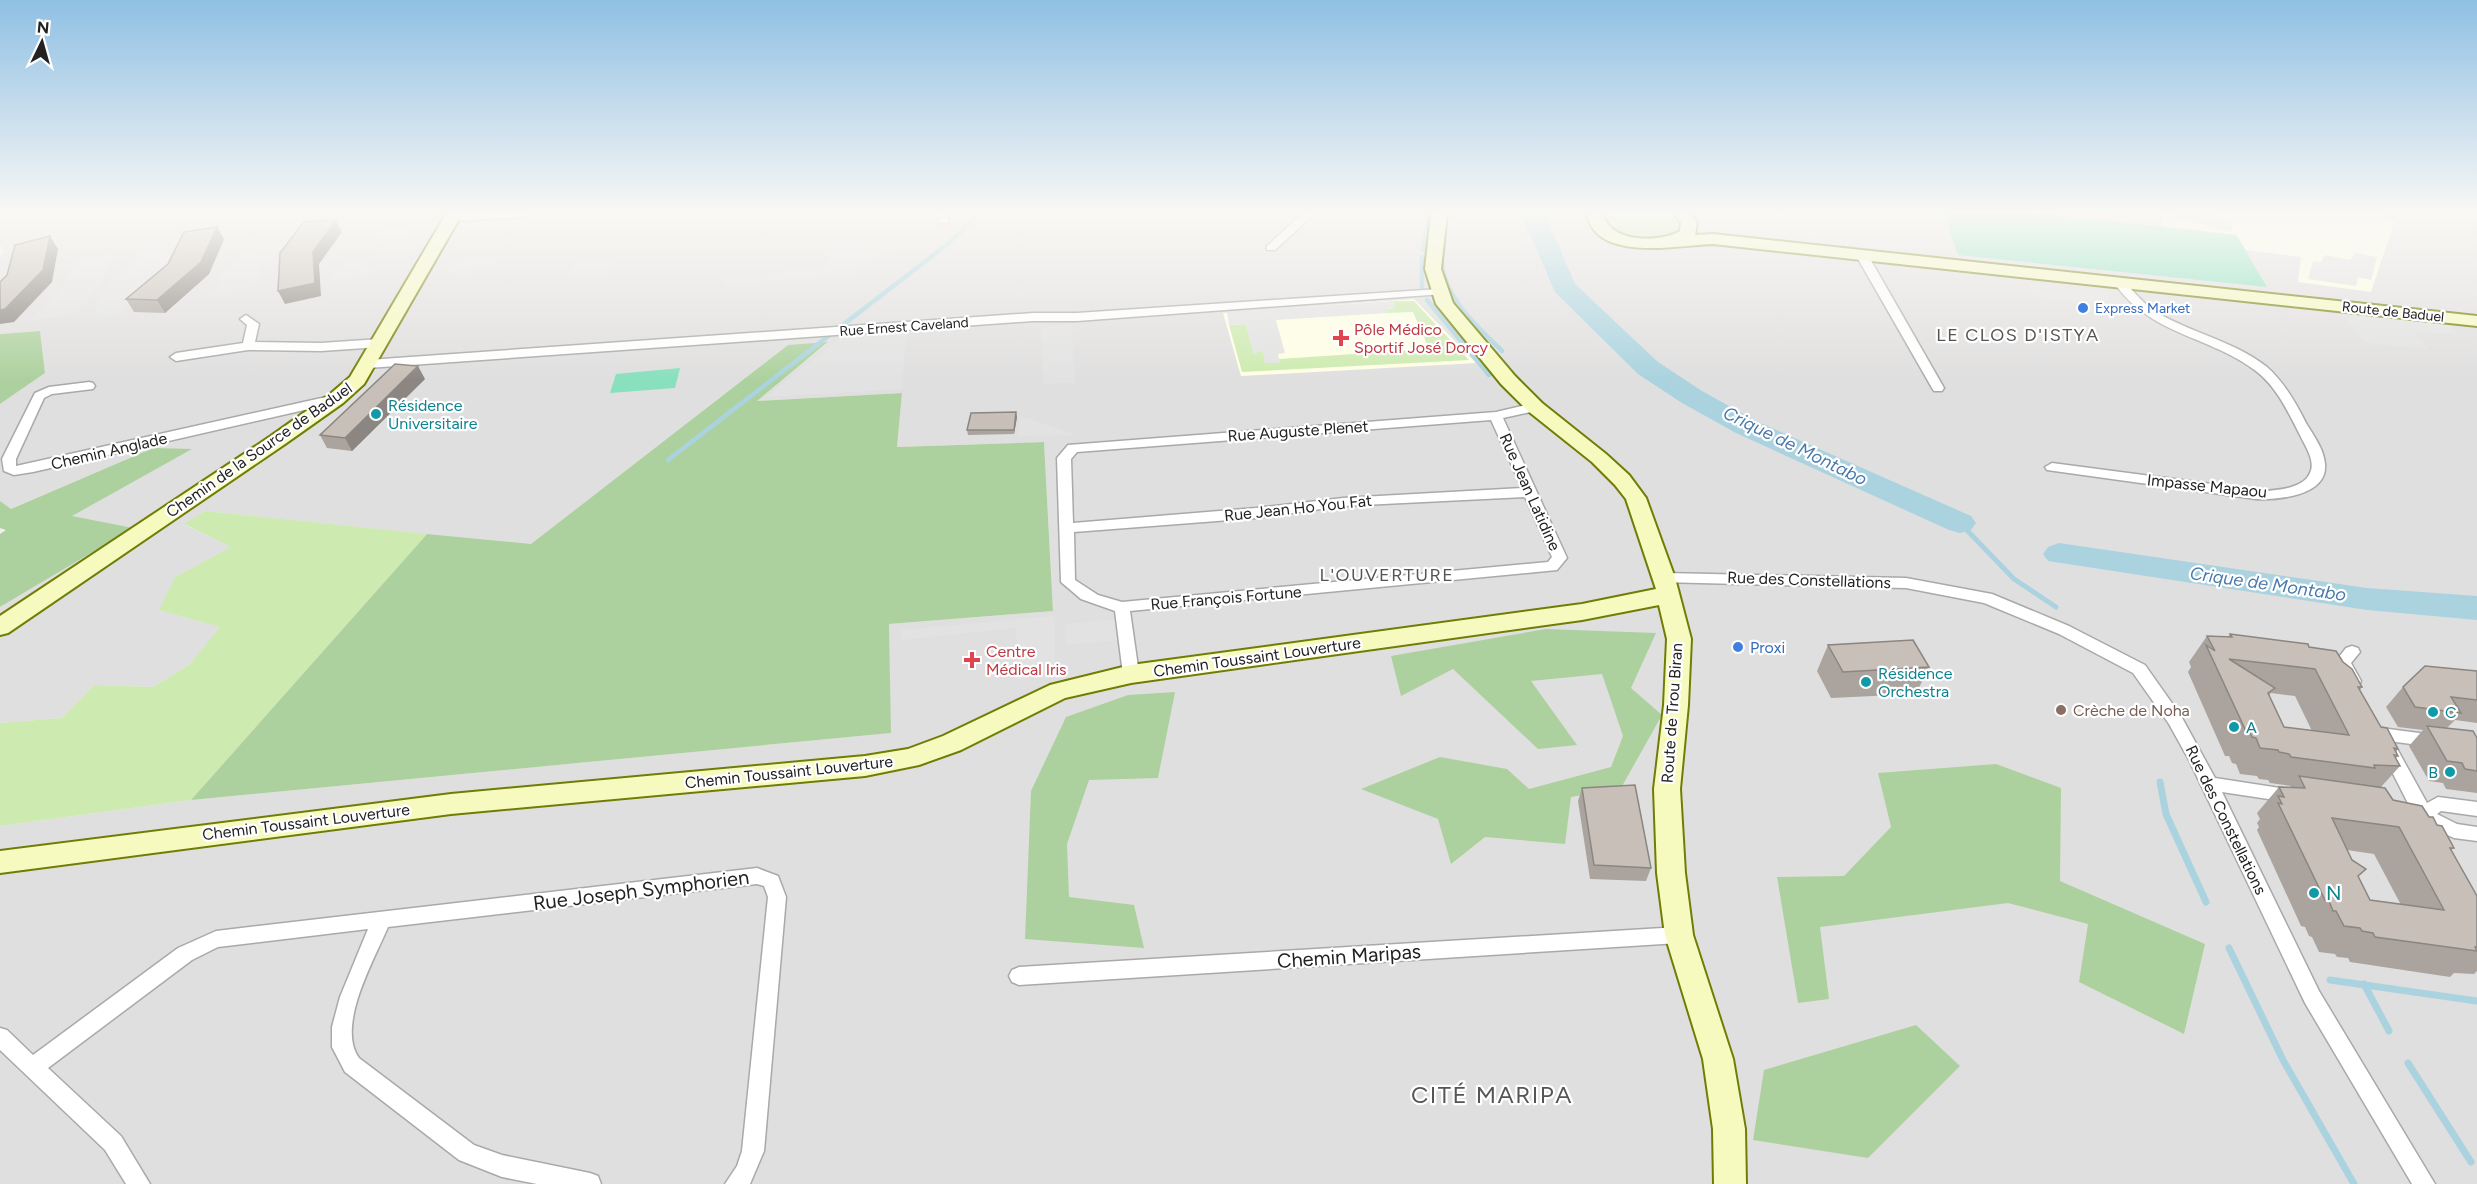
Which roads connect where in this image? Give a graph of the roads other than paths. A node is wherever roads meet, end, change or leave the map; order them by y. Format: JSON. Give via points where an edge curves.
{"nodes":[{"id":1,"x":422,"y":269,"type":"edge"},
{"id":2,"x":1433,"y":269,"type":"edge"},
{"id":3,"x":1870,"y":269,"type":"edge"},
{"id":4,"x":1984,"y":269,"type":"edge"},
{"id":5,"x":2120,"y":283,"type":"junction"},
{"id":6,"x":1439,"y":292,"type":"junction"},
{"id":7,"x":246,"y":319,"type":"dead end"},
{"id":8,"x":2477,"y":321,"type":"edge"},
{"id":9,"x":380,"y":343,"type":"junction"},
{"id":10,"x":248,"y":346,"type":"junction"},
{"id":11,"x":176,"y":357,"type":"dead end"},
{"id":12,"x":368,"y":364,"type":"junction"},
{"id":13,"x":89,"y":386,"type":"dead end"},
{"id":14,"x":1938,"y":388,"type":"dead end"},
{"id":15,"x":336,"y":399,"type":"junction"},
{"id":16,"x":1535,"y":407,"type":"junction"},
{"id":17,"x":1496,"y":416,"type":"junction"},
{"id":18,"x":2052,"y":467,"type":"dead end"},
{"id":19,"x":4,"y":468,"type":"edge"},
{"id":20,"x":1529,"y":492,"type":"junction"},
{"id":21,"x":1067,"y":528,"type":"junction"},
{"id":22,"x":1552,"y":567,"type":"joint"},
{"id":23,"x":1666,"y":587,"type":"junction"},
{"id":24,"x":1122,"y":607,"type":"junction"},
{"id":25,"x":0,"y":627,"type":"edge"},
{"id":26,"x":2352,"y":652,"type":"dead end"},
{"id":27,"x":1131,"y":674,"type":"junction"},
{"id":28,"x":2359,"y":693,"type":"edge"},
{"id":29,"x":2456,"y":743,"type":"edge"},
{"id":30,"x":2211,"y":784,"type":"junction"},
{"id":31,"x":2312,"y":798,"type":"edge"},
{"id":32,"x":2477,"y":809,"type":"edge"},
{"id":33,"x":2402,"y":811,"type":"edge"},
{"id":34,"x":2424,"y":814,"type":"junction"},
{"id":35,"x":2477,"y":834,"type":"edge"},
{"id":36,"x":2441,"y":844,"type":"edge"},
{"id":37,"x":0,"y":862,"type":"edge"},
{"id":38,"x":381,"y":921,"type":"junction"},
{"id":39,"x":1679,"y":935,"type":"junction"},
{"id":40,"x":1019,"y":976,"type":"dead end"},
{"id":41,"x":0,"y":1037,"type":"edge"},
{"id":42,"x":32,"y":1068,"type":"junction"},
{"id":43,"x":139,"y":1184,"type":"edge"},
{"id":44,"x":590,"y":1184,"type":"edge"},
{"id":45,"x":736,"y":1184,"type":"edge"},
{"id":46,"x":1730,"y":1184,"type":"edge"},
{"id":47,"x":2424,"y":1184,"type":"edge"}],
"edges":[{"from":1,"to":9,"type":"main road","name":"Chemin de la Source de Baduel"},
{"from":2,"to":6,"type":"main road","name":"Route de Trou Biran"},
{"from":3,"to":14,"type":"street"},
{"from":4,"to":5,"type":"main road","name":"Route de Baduel"},
{"from":5,"to":8,"type":"main road","name":"Route de Baduel"},
{"from":5,"to":18,"type":"street","name":"Impasse Mapaou","via":[[2140,309],[2225,346],[2263,370],[2284,393],[2312,446],[2318,473],[2306,486],[2265,495]]},
{"from":6,"to":12,"type":"street","name":"Rue Ernest Caveland"},
{"from":6,"to":16,"type":"main road","name":"Route de Trou Biran","via":[[1508,380]]},
{"from":7,"to":10,"type":"street","via":[[253,324]]},
{"from":9,"to":10,"type":"street"},
{"from":9,"to":12,"type":"main road","name":"Chemin de la Source de Baduel"},
{"from":10,"to":11,"type":"street"},
{"from":12,"to":15,"type":"main road","name":"Chemin de la Source de Baduel"},
{"from":13,"to":19,"type":"street","name":"Chemin Anglade","via":[[39,396]]},
{"from":15,"to":19,"type":"street","name":"Chemin Anglade","via":[[33,468]]},
{"from":15,"to":25,"type":"main road","name":"Chemin de la Source de Baduel"},
{"from":16,"to":17,"type":"street","name":"Rue Auguste Plenet"},
{"from":16,"to":23,"type":"main road","name":"Route de Trou Biran","via":[[1599,458],[1636,498]]},
{"from":17,"to":20,"type":"street","name":"Rue Jean Latidine"},
{"from":17,"to":21,"type":"street","name":"Rue Auguste Plenet","via":[[1073,448],[1064,458]]},
{"from":20,"to":21,"type":"street","name":"Rue Jean Ho You Fat","via":[[1343,502]]},
{"from":20,"to":22,"type":"street","name":"Rue Jean Latidine","via":[[1560,558]]},
{"from":21,"to":24,"type":"street","name":"Rue François Fortune","via":[[1068,582],[1102,604]]},
{"from":22,"to":24,"type":"street","name":"Rue François Fortune"},
{"from":23,"to":27,"type":"main road","name":"Chemin Toussaint Louverture","via":[[1656,597],[1582,612]]},
{"from":23,"to":30,"type":"street","name":"Rue des Constellations","via":[[1906,583],[1987,598],[2085,640],[2139,669],[2175,720]]},
{"from":23,"to":39,"type":"main road","name":"Route de Trou Biran","via":[[1679,639],[1667,789]]},
{"from":24,"to":27,"type":"street"},
{"from":26,"to":28,"type":"street","via":[[2343,662]]},
{"from":27,"to":37,"type":"main road","name":"Chemin Toussaint Louverture","via":[[1059,691],[952,743],[876,765],[451,804]]},
{"from":29,"to":34,"type":"street","via":[[2378,729]]},
{"from":30,"to":31,"type":"street"},
{"from":30,"to":47,"type":"street","name":"Rue des Constellations","via":[[2312,997]]},
{"from":32,"to":34,"type":"street","via":[[2438,804]]},
{"from":33,"to":34,"type":"street"},
{"from":34,"to":35,"type":"street","via":[[2454,831]]},
{"from":34,"to":36,"type":"street"},
{"from":38,"to":42,"type":"street","name":"Rue Joseph Symphorien","via":[[216,939],[185,954]]},
{"from":38,"to":44,"type":"street","via":[[343,1022],[344,1054],[352,1065],[467,1153],[502,1166]]},
{"from":38,"to":45,"type":"street","name":"Rue Joseph Symphorien","via":[[738,876],[772,881],[777,897],[753,1151],[746,1172]]},
{"from":39,"to":40,"type":"street","name":"Chemin Maripas"},
{"from":39,"to":46,"type":"main road","name":"Route de Trou Biran","via":[[1718,1059],[1729,1129]]},
{"from":41,"to":42,"type":"street"},
{"from":42,"to":43,"type":"street","via":[[113,1143]]}]}
